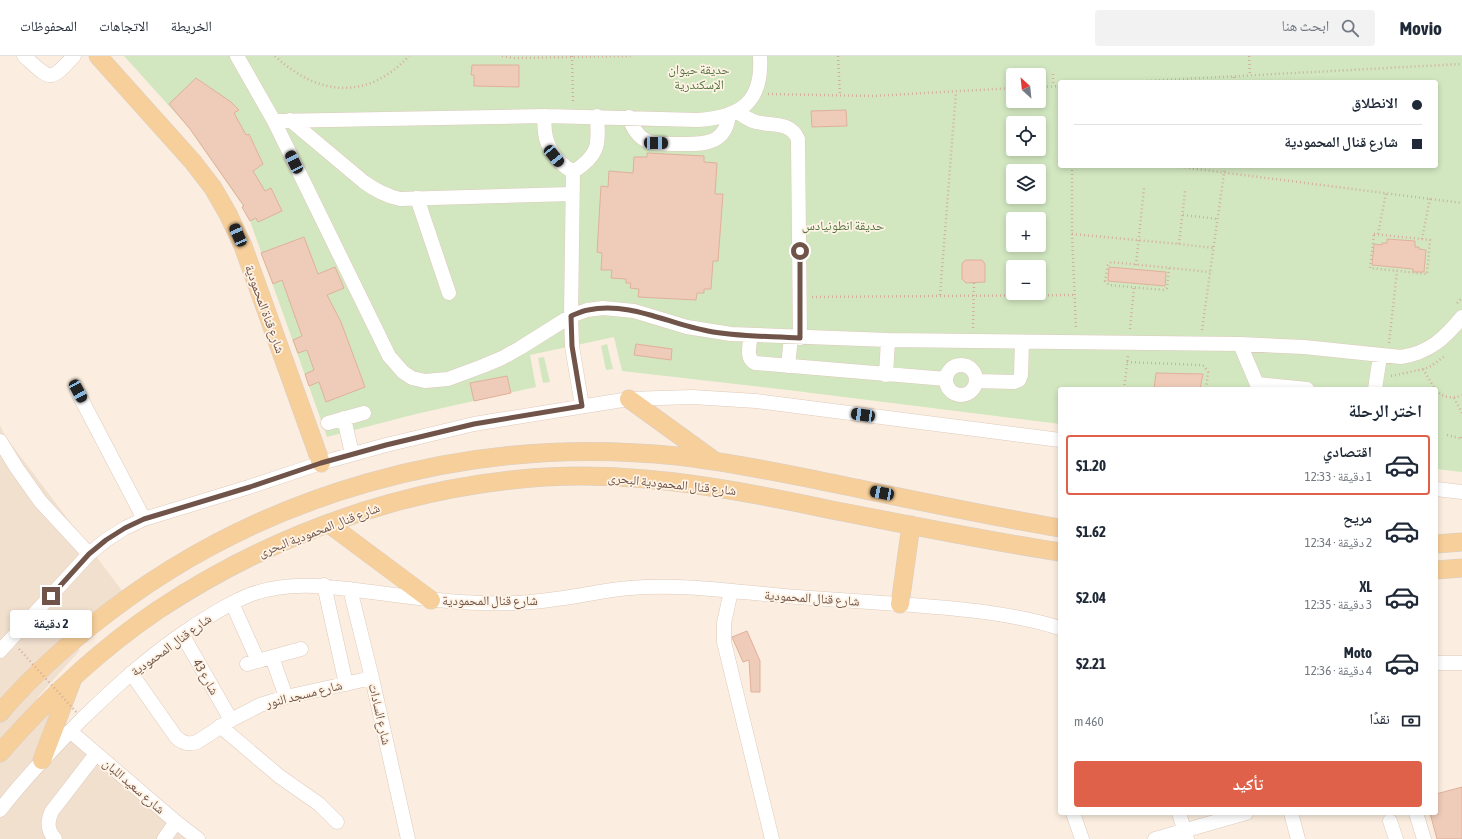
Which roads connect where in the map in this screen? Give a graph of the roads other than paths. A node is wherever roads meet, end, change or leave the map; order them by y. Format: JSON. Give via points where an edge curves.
{"nodes":[{"id":1,"x":24,"y":56,"type":"edge"},
{"id":2,"x":74,"y":56,"type":"edge"},
{"id":3,"x":98,"y":56,"type":"edge"},
{"id":4,"x":237,"y":56,"type":"edge"},
{"id":5,"x":760,"y":56,"type":"edge"},
{"id":6,"x":733,"y":113,"type":"junction"},
{"id":7,"x":545,"y":116,"type":"junction"},
{"id":8,"x":597,"y":116,"type":"junction"},
{"id":9,"x":629,"y":117,"type":"junction"},
{"id":10,"x":290,"y":120,"type":"junction"},
{"id":11,"x":274,"y":121,"type":"junction"},
{"id":12,"x":573,"y":172,"type":"junction"},
{"id":13,"x":572,"y":194,"type":"junction"},
{"id":14,"x":417,"y":198,"type":"junction"},
{"id":15,"x":449,"y":293,"type":"dead end"},
{"id":16,"x":571,"y":316,"type":"junction"},
{"id":17,"x":1462,"y":317,"type":"edge"},
{"id":18,"x":750,"y":335,"type":"junction"},
{"id":19,"x":796,"y":337,"type":"junction"},
{"id":20,"x":888,"y":340,"type":"junction"},
{"id":21,"x":964,"y":341,"type":"junction"},
{"id":22,"x":1022,"y":342,"type":"junction"},
{"id":23,"x":1240,"y":344,"type":"junction"},
{"id":24,"x":1384,"y":351,"type":"junction"},
{"id":25,"x":963,"y":365,"type":"junction"},
{"id":26,"x":788,"y":366,"type":"junction"},
{"id":27,"x":886,"y":375,"type":"junction"},
{"id":28,"x":946,"y":380,"type":"junction"},
{"id":29,"x":976,"y":381,"type":"junction"},
{"id":30,"x":1258,"y":387,"type":"edge"},
{"id":31,"x":1375,"y":387,"type":"edge"},
{"id":32,"x":78,"y":391,"type":"dead end"},
{"id":33,"x":629,"y":399,"type":"junction"},
{"id":34,"x":582,"y":406,"type":"junction"},
{"id":35,"x":364,"y":413,"type":"dead end"},
{"id":36,"x":344,"y":418,"type":"junction"},
{"id":37,"x":328,"y":423,"type":"dead end"},
{"id":38,"x":1058,"y":440,"type":"edge"},
{"id":39,"x":0,"y":441,"type":"edge"},
{"id":40,"x":352,"y":454,"type":"junction"},
{"id":41,"x":714,"y":461,"type":"junction"},
{"id":42,"x":321,"y":463,"type":"junction"},
{"id":43,"x":1438,"y":489,"type":"edge"},
{"id":44,"x":1462,"y":492,"type":"edge"},
{"id":45,"x":144,"y":519,"type":"junction"},
{"id":46,"x":329,"y":524,"type":"junction"},
{"id":47,"x":911,"y":525,"type":"junction"},
{"id":48,"x":1058,"y":528,"type":"edge"},
{"id":49,"x":1462,"y":542,"type":"edge"},
{"id":50,"x":1438,"y":544,"type":"edge"},
{"id":51,"x":1058,"y":552,"type":"edge"},
{"id":52,"x":89,"y":554,"type":"junction"},
{"id":53,"x":1462,"y":568,"type":"edge"},
{"id":54,"x":1438,"y":570,"type":"edge"},
{"id":55,"x":324,"y":586,"type":"junction"},
{"id":56,"x":350,"y":589,"type":"junction"},
{"id":57,"x":731,"y":591,"type":"junction"},
{"id":58,"x":431,"y":600,"type":"junction"},
{"id":59,"x":232,"y":603,"type":"junction"},
{"id":60,"x":900,"y":604,"type":"junction"},
{"id":61,"x":1058,"y":628,"type":"edge"},
{"id":62,"x":182,"y":634,"type":"junction"},
{"id":63,"x":301,"y":649,"type":"dead end"},
{"id":64,"x":0,"y":651,"type":"edge"},
{"id":65,"x":272,"y":657,"type":"junction"},
{"id":66,"x":1438,"y":663,"type":"edge"},
{"id":67,"x":1462,"y":663,"type":"edge"},
{"id":68,"x":131,"y":673,"type":"junction"},
{"id":69,"x":74,"y":677,"type":"junction"},
{"id":70,"x":372,"y":678,"type":"junction"},
{"id":71,"x":346,"y":684,"type":"junction"},
{"id":72,"x":286,"y":697,"type":"junction"},
{"id":73,"x":0,"y":713,"type":"edge"},
{"id":74,"x":226,"y":723,"type":"junction"},
{"id":75,"x":70,"y":731,"type":"junction"},
{"id":76,"x":0,"y":753,"type":"edge"},
{"id":77,"x":96,"y":754,"type":"junction"},
{"id":78,"x":42,"y":760,"type":"junction"},
{"id":79,"x":0,"y":810,"type":"edge"},
{"id":80,"x":1074,"y":815,"type":"edge"},
{"id":81,"x":1180,"y":815,"type":"edge"},
{"id":82,"x":1240,"y":815,"type":"edge"},
{"id":83,"x":1292,"y":815,"type":"edge"},
{"id":84,"x":1417,"y":815,"type":"edge"},
{"id":85,"x":176,"y":822,"type":"junction"},
{"id":86,"x":337,"y":822,"type":"dead end"},
{"id":87,"x":1390,"y":822,"type":"dead end"},
{"id":88,"x":1185,"y":835,"type":"edge"},
{"id":89,"x":55,"y":839,"type":"edge"},
{"id":90,"x":164,"y":839,"type":"edge"},
{"id":91,"x":198,"y":839,"type":"edge"},
{"id":92,"x":408,"y":839,"type":"edge"},
{"id":93,"x":772,"y":839,"type":"edge"},
{"id":94,"x":1082,"y":839,"type":"edge"},
{"id":95,"x":1155,"y":839,"type":"edge"},
{"id":96,"x":1298,"y":839,"type":"edge"},
{"id":97,"x":1396,"y":839,"type":"edge"},
{"id":98,"x":1424,"y":839,"type":"edge"}],
"edges":[{"from":1,"to":2,"type":"street","via":[[47,76],[54,76]]},
{"from":3,"to":42,"type":"main road","name":"شارع قناة المحمودية","via":[[194,162],[228,214],[243,246]]},
{"from":4,"to":11,"type":"street"},
{"from":5,"to":6,"type":"street","via":[[759,79],[754,94],[744,106]]},
{"from":6,"to":9,"type":"street","via":[[714,119],[698,120]]},
{"from":6,"to":9,"type":"street","via":[[720,136],[710,142],[698,144],[648,141],[635,131]]},
{"from":6,"to":19,"type":"street","via":[[757,122],[788,127],[798,139],[800,297]]},
{"from":7,"to":8,"type":"street"},
{"from":7,"to":10,"type":"street"},
{"from":7,"to":12,"type":"street","via":[[549,149],[559,162]]},
{"from":8,"to":9,"type":"street"},
{"from":8,"to":12,"type":"street","via":[[598,139],[595,151],[587,162]]},
{"from":10,"to":11,"type":"street"},
{"from":10,"to":14,"type":"street","via":[[372,188],[400,199]]},
{"from":11,"to":16,"type":"street","via":[[389,356],[412,378],[424,381],[448,379],[464,374],[520,348]]},
{"from":12,"to":13,"type":"street"},
{"from":13,"to":14,"type":"street"},
{"from":13,"to":16,"type":"street"},
{"from":14,"to":15,"type":"street"},
{"from":16,"to":18,"type":"street","via":[[587,310],[618,308],[687,327]]},
{"from":16,"to":34,"type":"street","via":[[572,346]]},
{"from":17,"to":24,"type":"street","via":[[1445,337],[1426,350],[1401,357]]},
{"from":18,"to":19,"type":"street"},
{"from":18,"to":26,"type":"street","via":[[749,358],[752,362]]},
{"from":19,"to":20,"type":"street"},
{"from":19,"to":26,"type":"street"},
{"from":20,"to":21,"type":"street"},
{"from":20,"to":27,"type":"street"},
{"from":21,"to":22,"type":"street"},
{"from":21,"to":25,"type":"street"},
{"from":22,"to":23,"type":"street"},
{"from":22,"to":29,"type":"street","via":[[1019,380]]},
{"from":23,"to":24,"type":"street"},
{"from":23,"to":30,"type":"street"},
{"from":24,"to":31,"type":"street"},
{"from":25,"to":28,"type":"street","via":[[953,367],[946,374]]},
{"from":25,"to":29,"type":"street","via":[[973,370]]},
{"from":26,"to":27,"type":"street"},
{"from":27,"to":28,"type":"street"},
{"from":28,"to":29,"type":"street","via":[[946,385],[953,393],[963,395],[972,390]]},
{"from":32,"to":45,"type":"street"},
{"from":33,"to":34,"type":"street"},
{"from":33,"to":38,"type":"street","via":[[692,397],[756,401]]},
{"from":33,"to":41,"type":"main road"},
{"from":34,"to":40,"type":"street","via":[[474,424]]},
{"from":35,"to":36,"type":"street"},
{"from":36,"to":37,"type":"street"},
{"from":36,"to":40,"type":"street"},
{"from":39,"to":52,"type":"street","via":[[40,501]]},
{"from":40,"to":42,"type":"street"},
{"from":41,"to":48,"type":"main road","name":"شارع قنال المحمودية البحرى"},
{"from":41,"to":73,"type":"main road","name":"شارع قنال المحمودية البحرى","via":[[597,451],[522,454],[455,462],[410,471],[324,496],[234,534],[181,563],[136,592],[49,662]]},
{"from":42,"to":45,"type":"street"},
{"from":43,"to":44,"type":"street"},
{"from":45,"to":52,"type":"street","via":[[118,532]]},
{"from":46,"to":47,"type":"main road","name":"شارع قنال المحمودية البحرى","via":[[385,505],[454,488],[528,479],[605,477],[643,478],[744,492]]},
{"from":46,"to":58,"type":"main road"},
{"from":46,"to":69,"type":"main road","name":"شارع قنال المحمودية البحرى","via":[[249,557],[187,592],[127,633]]},
{"from":47,"to":51,"type":"main road","name":"شارع قنال المحمودية البحرى"},
{"from":47,"to":60,"type":"main road"},
{"from":49,"to":50,"type":"main road"},
{"from":52,"to":64,"type":"street"},
{"from":53,"to":54,"type":"main road"},
{"from":55,"to":56,"type":"street","name":"شارع قنال المحمودية"},
{"from":55,"to":59,"type":"street","name":"شارع قنال المحمودية","via":[[300,585],[277,588]]},
{"from":55,"to":71,"type":"street"},
{"from":56,"to":58,"type":"street","name":"شارع قنال المحمودية"},
{"from":56,"to":70,"type":"street","name":"شارع السادات"},
{"from":57,"to":58,"type":"street","name":"شارع قنال المحمودية","via":[[656,587],[610,590],[532,602]]},
{"from":57,"to":60,"type":"street","name":"شارع قنال المحمودية"},
{"from":57,"to":93,"type":"street","via":[[724,623],[724,642]]},
{"from":59,"to":62,"type":"street","name":"شارع قنال المحمودية"},
{"from":59,"to":65,"type":"street","via":[[253,663]]},
{"from":60,"to":61,"type":"street","name":"شارع قنال المحمودية","via":[[1004,614]]},
{"from":62,"to":68,"type":"street","name":"شارع قنال المحمودية"},
{"from":62,"to":74,"type":"street","name":"شارع 43"},
{"from":63,"to":65,"type":"street"},
{"from":65,"to":72,"type":"street"},
{"from":66,"to":67,"type":"street"},
{"from":68,"to":74,"type":"street","name":"شارع مسجد النور","via":[[180,741],[191,744],[197,742]]},
{"from":68,"to":75,"type":"street","name":"شارع قنال المحمودية"},
{"from":69,"to":76,"type":"main road","name":"شارع قنال المحمودية البحرى"},
{"from":69,"to":78,"type":"main road"},
{"from":70,"to":71,"type":"street","name":"شارع مسجد النور"},
{"from":70,"to":92,"type":"street","name":"شارع السادات"},
{"from":71,"to":72,"type":"street","name":"شارع مسجد النور"},
{"from":72,"to":74,"type":"street","name":"شارع مسجد النور","via":[[260,705]]},
{"from":74,"to":86,"type":"street","via":[[279,776],[319,804]]},
{"from":75,"to":77,"type":"street","name":"شارع سعيد اللبان"},
{"from":75,"to":78,"type":"street","name":"شارع قنال المحمودية"},
{"from":77,"to":85,"type":"street","name":"شارع سعيد اللبان"},
{"from":77,"to":89,"type":"street","via":[[52,811],[49,827]]},
{"from":78,"to":79,"type":"street","name":"شارع قنال المحمودية"},
{"from":80,"to":94,"type":"street"},
{"from":81,"to":88,"type":"street"},
{"from":82,"to":88,"type":"street"},
{"from":83,"to":96,"type":"street"},
{"from":84,"to":98,"type":"street"},
{"from":85,"to":90,"type":"street"},
{"from":85,"to":91,"type":"street","name":"شارع سعيد اللبان"},
{"from":87,"to":97,"type":"street"},
{"from":88,"to":95,"type":"street"}]}
